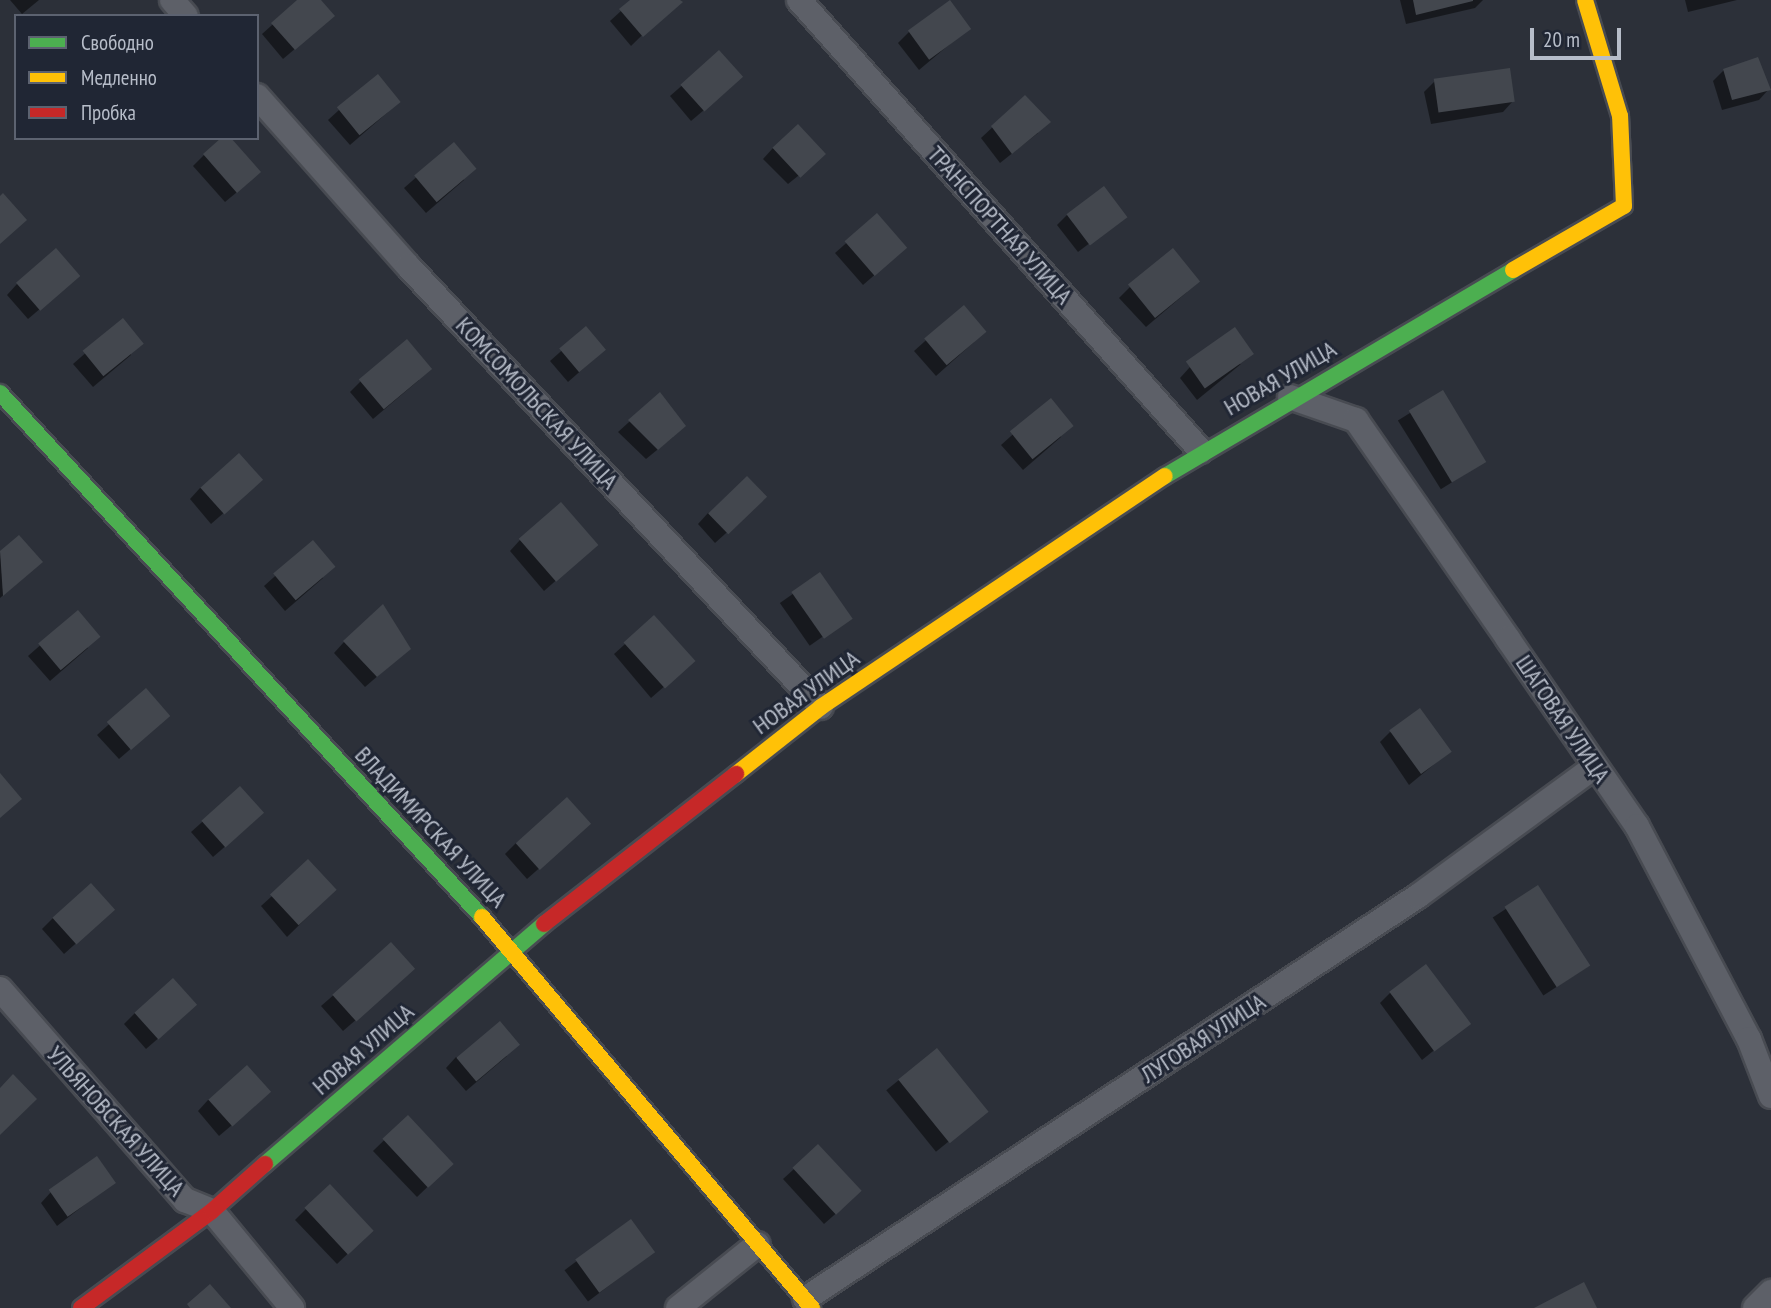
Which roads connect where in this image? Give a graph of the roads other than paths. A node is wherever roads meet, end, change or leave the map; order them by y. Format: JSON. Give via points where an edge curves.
{"nodes":[{"id":1,"x":172,"y":0,"type":"edge"},
{"id":2,"x":799,"y":0,"type":"edge"},
{"id":3,"x":1585,"y":0,"type":"edge"},
{"id":4,"x":184,"y":14,"type":"edge"},
{"id":5,"x":259,"y":98,"type":"edge"},
{"id":6,"x":0,"y":393,"type":"edge"},
{"id":7,"x":1290,"y":397,"type":"junction"},
{"id":8,"x":1201,"y":451,"type":"junction"},
{"id":9,"x":821,"y":707,"type":"junction"},
{"id":10,"x":1594,"y":766,"type":"junction"},
{"id":11,"x":512,"y":949,"type":"junction"},
{"id":12,"x":0,"y":989,"type":"edge"},
{"id":13,"x":1771,"y":1096,"type":"edge"},
{"id":14,"x":212,"y":1211,"type":"junction"},
{"id":15,"x":758,"y":1244,"type":"junction"},
{"id":16,"x":1771,"y":1292,"type":"edge"},
{"id":17,"x":808,"y":1304,"type":"edge"},
{"id":18,"x":81,"y":1308,"type":"edge"},
{"id":19,"x":292,"y":1308,"type":"edge"},
{"id":20,"x":678,"y":1308,"type":"edge"},
{"id":21,"x":1755,"y":1308,"type":"edge"}],
"edges":[{"from":1,"to":4,"type":"street"},
{"from":2,"to":8,"type":"street","name":"ТРАНСПОРТНАЯ УЛИЦА"},
{"from":3,"to":7,"type":"street","name":"НОВАЯ УЛИЦА","via":[[1620,116],[1624,206]]},
{"from":5,"to":9,"type":"street","name":"КОМСОМОЛЬСКАЯ УЛИЦА","via":[[408,266]]},
{"from":6,"to":11,"type":"street","name":"ВЛАДИМИРСКАЯ УЛИЦА"},
{"from":7,"to":8,"type":"street","name":"НОВАЯ УЛИЦА"},
{"from":7,"to":10,"type":"street","name":"ШАГОВАЯ УЛИЦА","via":[[1356,421]]},
{"from":8,"to":9,"type":"street","name":"НОВАЯ УЛИЦА"},
{"from":9,"to":11,"type":"street","name":"НОВАЯ УЛИЦА"},
{"from":10,"to":13,"type":"street","name":"ШАГОВАЯ УЛИЦА","via":[[1637,826],[1749,1039]]},
{"from":10,"to":17,"type":"street","name":"ЛУГОВАЯ УЛИЦА","via":[[1418,896]]},
{"from":11,"to":14,"type":"street","name":"НОВАЯ УЛИЦА"},
{"from":11,"to":15,"type":"street","name":"ВЛАДИМИРСКАЯ УЛИЦА"},
{"from":12,"to":14,"type":"street","name":"УЛЬЯНОВСКАЯ УЛИЦА","via":[[186,1200]]},
{"from":14,"to":18,"type":"street","name":"НОВАЯ УЛИЦА"},
{"from":14,"to":19,"type":"street","name":"УЛЬЯНОВСКАЯ УЛИЦА"},
{"from":15,"to":17,"type":"street","name":"ВЛАДИМИРСКАЯ УЛИЦА"},
{"from":15,"to":20,"type":"street"},
{"from":16,"to":21,"type":"street"}]}
